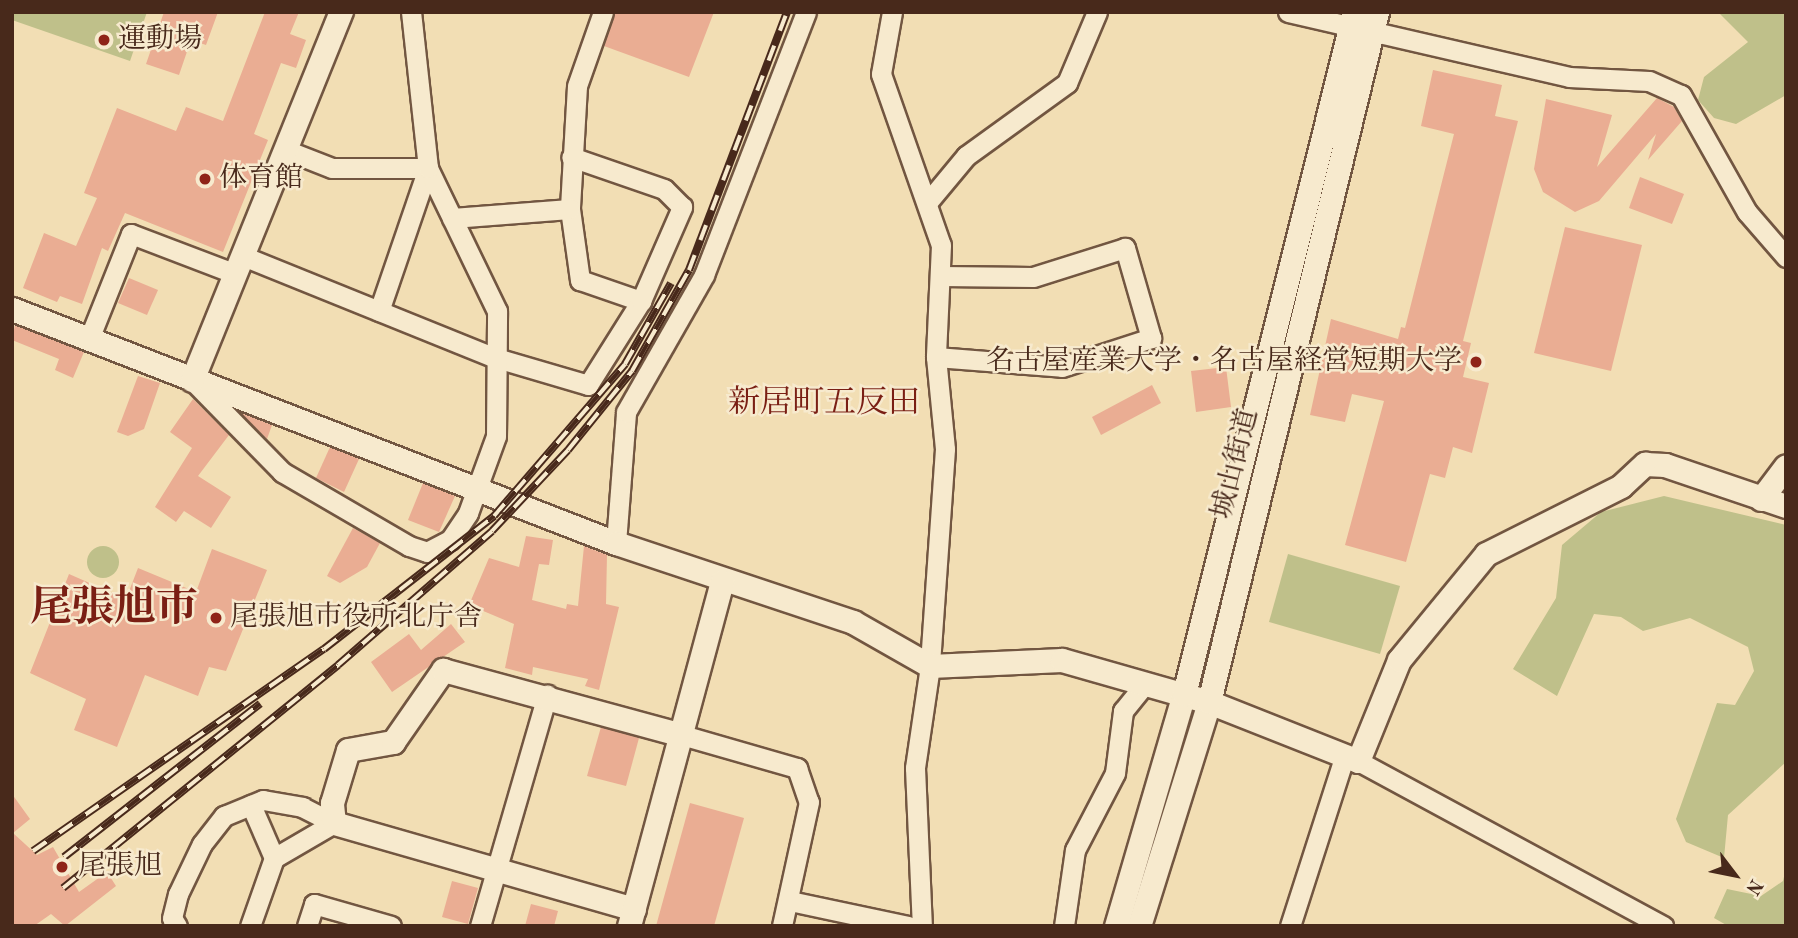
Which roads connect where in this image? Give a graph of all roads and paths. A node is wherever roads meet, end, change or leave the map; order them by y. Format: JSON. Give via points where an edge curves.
{"nodes":[{"id":1,"x":341,"y":12,"type":"edge"},
{"id":2,"x":411,"y":12,"type":"edge"},
{"id":3,"x":603,"y":12,"type":"edge"},
{"id":4,"x":806,"y":12,"type":"edge"},
{"id":5,"x":892,"y":12,"type":"edge"},
{"id":6,"x":1097,"y":12,"type":"edge"},
{"id":7,"x":1288,"y":12,"type":"edge"},
{"id":8,"x":1363,"y":21,"type":"edge"},
{"id":9,"x":286,"y":150,"type":"junction"},
{"id":10,"x":571,"y":157,"type":"junction"},
{"id":11,"x":428,"y":168,"type":"junction"},
{"id":12,"x":927,"y":203,"type":"junction"},
{"id":13,"x":570,"y":209,"type":"junction"},
{"id":14,"x":452,"y":218,"type":"junction"},
{"id":15,"x":1786,"y":257,"type":"edge"},
{"id":16,"x":240,"y":265,"type":"junction"},
{"id":17,"x":940,"y":276,"type":"junction"},
{"id":18,"x":641,"y":301,"type":"junction"},
{"id":19,"x":12,"y":309,"type":"edge"},
{"id":20,"x":379,"y":311,"type":"junction"},
{"id":21,"x":89,"y":338,"type":"junction"},
{"id":22,"x":493,"y":357,"type":"junction"},
{"id":23,"x":936,"y":357,"type":"junction"},
{"id":24,"x":192,"y":380,"type":"junction"},
{"id":25,"x":1786,"y":466,"type":"edge"},
{"id":26,"x":478,"y":490,"type":"junction"},
{"id":27,"x":1761,"y":499,"type":"junction"},
{"id":28,"x":1786,"y":506,"type":"edge"},
{"id":29,"x":616,"y":543,"type":"junction"},
{"id":30,"x":722,"y":581,"type":"junction"},
{"id":31,"x":930,"y":666,"type":"junction"},
{"id":32,"x":1146,"y":683,"type":"junction"},
{"id":33,"x":1184,"y":694,"type":"junction"},
{"id":34,"x":547,"y":695,"type":"junction"},
{"id":35,"x":1209,"y":702,"type":"junction"},
{"id":36,"x":682,"y":734,"type":"junction"},
{"id":37,"x":1351,"y":758,"type":"junction"},
{"id":38,"x":251,"y":805,"type":"junction"},
{"id":39,"x":334,"y":823,"type":"junction"},
{"id":40,"x":274,"y":858,"type":"junction"},
{"id":41,"x":497,"y":872,"type":"junction"},
{"id":42,"x":790,"y":901,"type":"junction"},
{"id":43,"x":631,"y":918,"type":"edge"},
{"id":44,"x":916,"y":925,"type":"edge"},
{"id":45,"x":177,"y":926,"type":"edge"},
{"id":46,"x":250,"y":926,"type":"edge"},
{"id":47,"x":307,"y":926,"type":"edge"},
{"id":48,"x":391,"y":926,"type":"edge"},
{"id":49,"x":480,"y":926,"type":"edge"},
{"id":50,"x":782,"y":926,"type":"edge"},
{"id":51,"x":1064,"y":926,"type":"edge"},
{"id":52,"x":1116,"y":926,"type":"edge"},
{"id":53,"x":1139,"y":926,"type":"edge"},
{"id":54,"x":1290,"y":926,"type":"edge"},
{"id":55,"x":1663,"y":926,"type":"edge"}],
"edges":[{"from":1,"to":9,"type":"street"},
{"from":2,"to":11,"type":"street"},
{"from":3,"to":10,"type":"street","via":[[577,86]]},
{"from":4,"to":29,"type":"street","via":[[704,275],[626,412]]},
{"from":5,"to":12,"type":"street","via":[[881,75]]},
{"from":6,"to":12,"type":"street","via":[[1067,83],[966,156]]},
{"from":7,"to":8,"type":"street"},
{"from":8,"to":15,"type":"street","via":[[1569,77],[1649,81],[1681,94],[1747,212]]},
{"from":8,"to":33,"type":"street","name":"城山街道"},
{"from":8,"to":35,"type":"street","name":"城山街道"},
{"from":9,"to":11,"type":"street","via":[[332,168]]},
{"from":9,"to":16,"type":"street"},
{"from":10,"to":13,"type":"street"},
{"from":10,"to":18,"type":"street","via":[[664,189],[679,200],[682,217]]},
{"from":11,"to":14,"type":"street"},
{"from":11,"to":20,"type":"street"},
{"from":12,"to":17,"type":"street","via":[[941,245]]},
{"from":13,"to":14,"type":"street"},
{"from":13,"to":18,"type":"street","via":[[580,280]]},
{"from":14,"to":22,"type":"street","via":[[497,311]]},
{"from":16,"to":20,"type":"street"},
{"from":16,"to":21,"type":"street","via":[[131,234]]},
{"from":16,"to":24,"type":"street"},
{"from":17,"to":23,"type":"street"},
{"from":17,"to":23,"type":"street","via":[[1033,278],[1125,248],[1151,338],[1062,368]]},
{"from":18,"to":22,"type":"street","via":[[589,385]]},
{"from":19,"to":21,"type":"street"},
{"from":20,"to":22,"type":"street"},
{"from":21,"to":24,"type":"street"},
{"from":22,"to":26,"type":"street","via":[[496,436]]},
{"from":23,"to":31,"type":"street","via":[[945,450]]},
{"from":24,"to":26,"type":"street"},
{"from":24,"to":26,"type":"street","via":[[282,472],[410,546],[427,552],[450,540]]},
{"from":25,"to":27,"type":"street"},
{"from":26,"to":29,"type":"street"},
{"from":27,"to":28,"type":"street"},
{"from":27,"to":37,"type":"street","via":[[1665,465],[1645,464],[1621,486],[1486,554],[1399,660]]},
{"from":29,"to":30,"type":"street"},
{"from":30,"to":31,"type":"street","via":[[853,622]]},
{"from":30,"to":36,"type":"street"},
{"from":31,"to":32,"type":"street","via":[[1062,660]]},
{"from":31,"to":44,"type":"street","via":[[915,768]]},
{"from":32,"to":33,"type":"street"},
{"from":32,"to":51,"type":"street","via":[[1123,711],[1115,773],[1075,850]]},
{"from":33,"to":35,"type":"street"},
{"from":33,"to":52,"type":"street","name":"城山街道"},
{"from":34,"to":36,"type":"street"},
{"from":34,"to":39,"type":"street","via":[[443,670],[393,742],[348,750],[332,803]]},
{"from":34,"to":41,"type":"street"},
{"from":35,"to":37,"type":"street"},
{"from":35,"to":53,"type":"street","name":"城山街道"},
{"from":36,"to":42,"type":"street","via":[[797,768],[809,802]]},
{"from":36,"to":43,"type":"street"},
{"from":37,"to":54,"type":"street"},
{"from":37,"to":55,"type":"street"},
{"from":38,"to":39,"type":"street","via":[[263,800],[302,807]]},
{"from":38,"to":40,"type":"street"},
{"from":38,"to":45,"type":"street","via":[[224,816],[202,844],[178,894],[172,918]]},
{"from":39,"to":40,"type":"street"},
{"from":39,"to":41,"type":"street"},
{"from":40,"to":46,"type":"street"},
{"from":41,"to":43,"type":"street"},
{"from":41,"to":49,"type":"street"},
{"from":42,"to":44,"type":"street"},
{"from":42,"to":50,"type":"street"},
{"from":47,"to":48,"type":"street","via":[[314,904]]}]}
